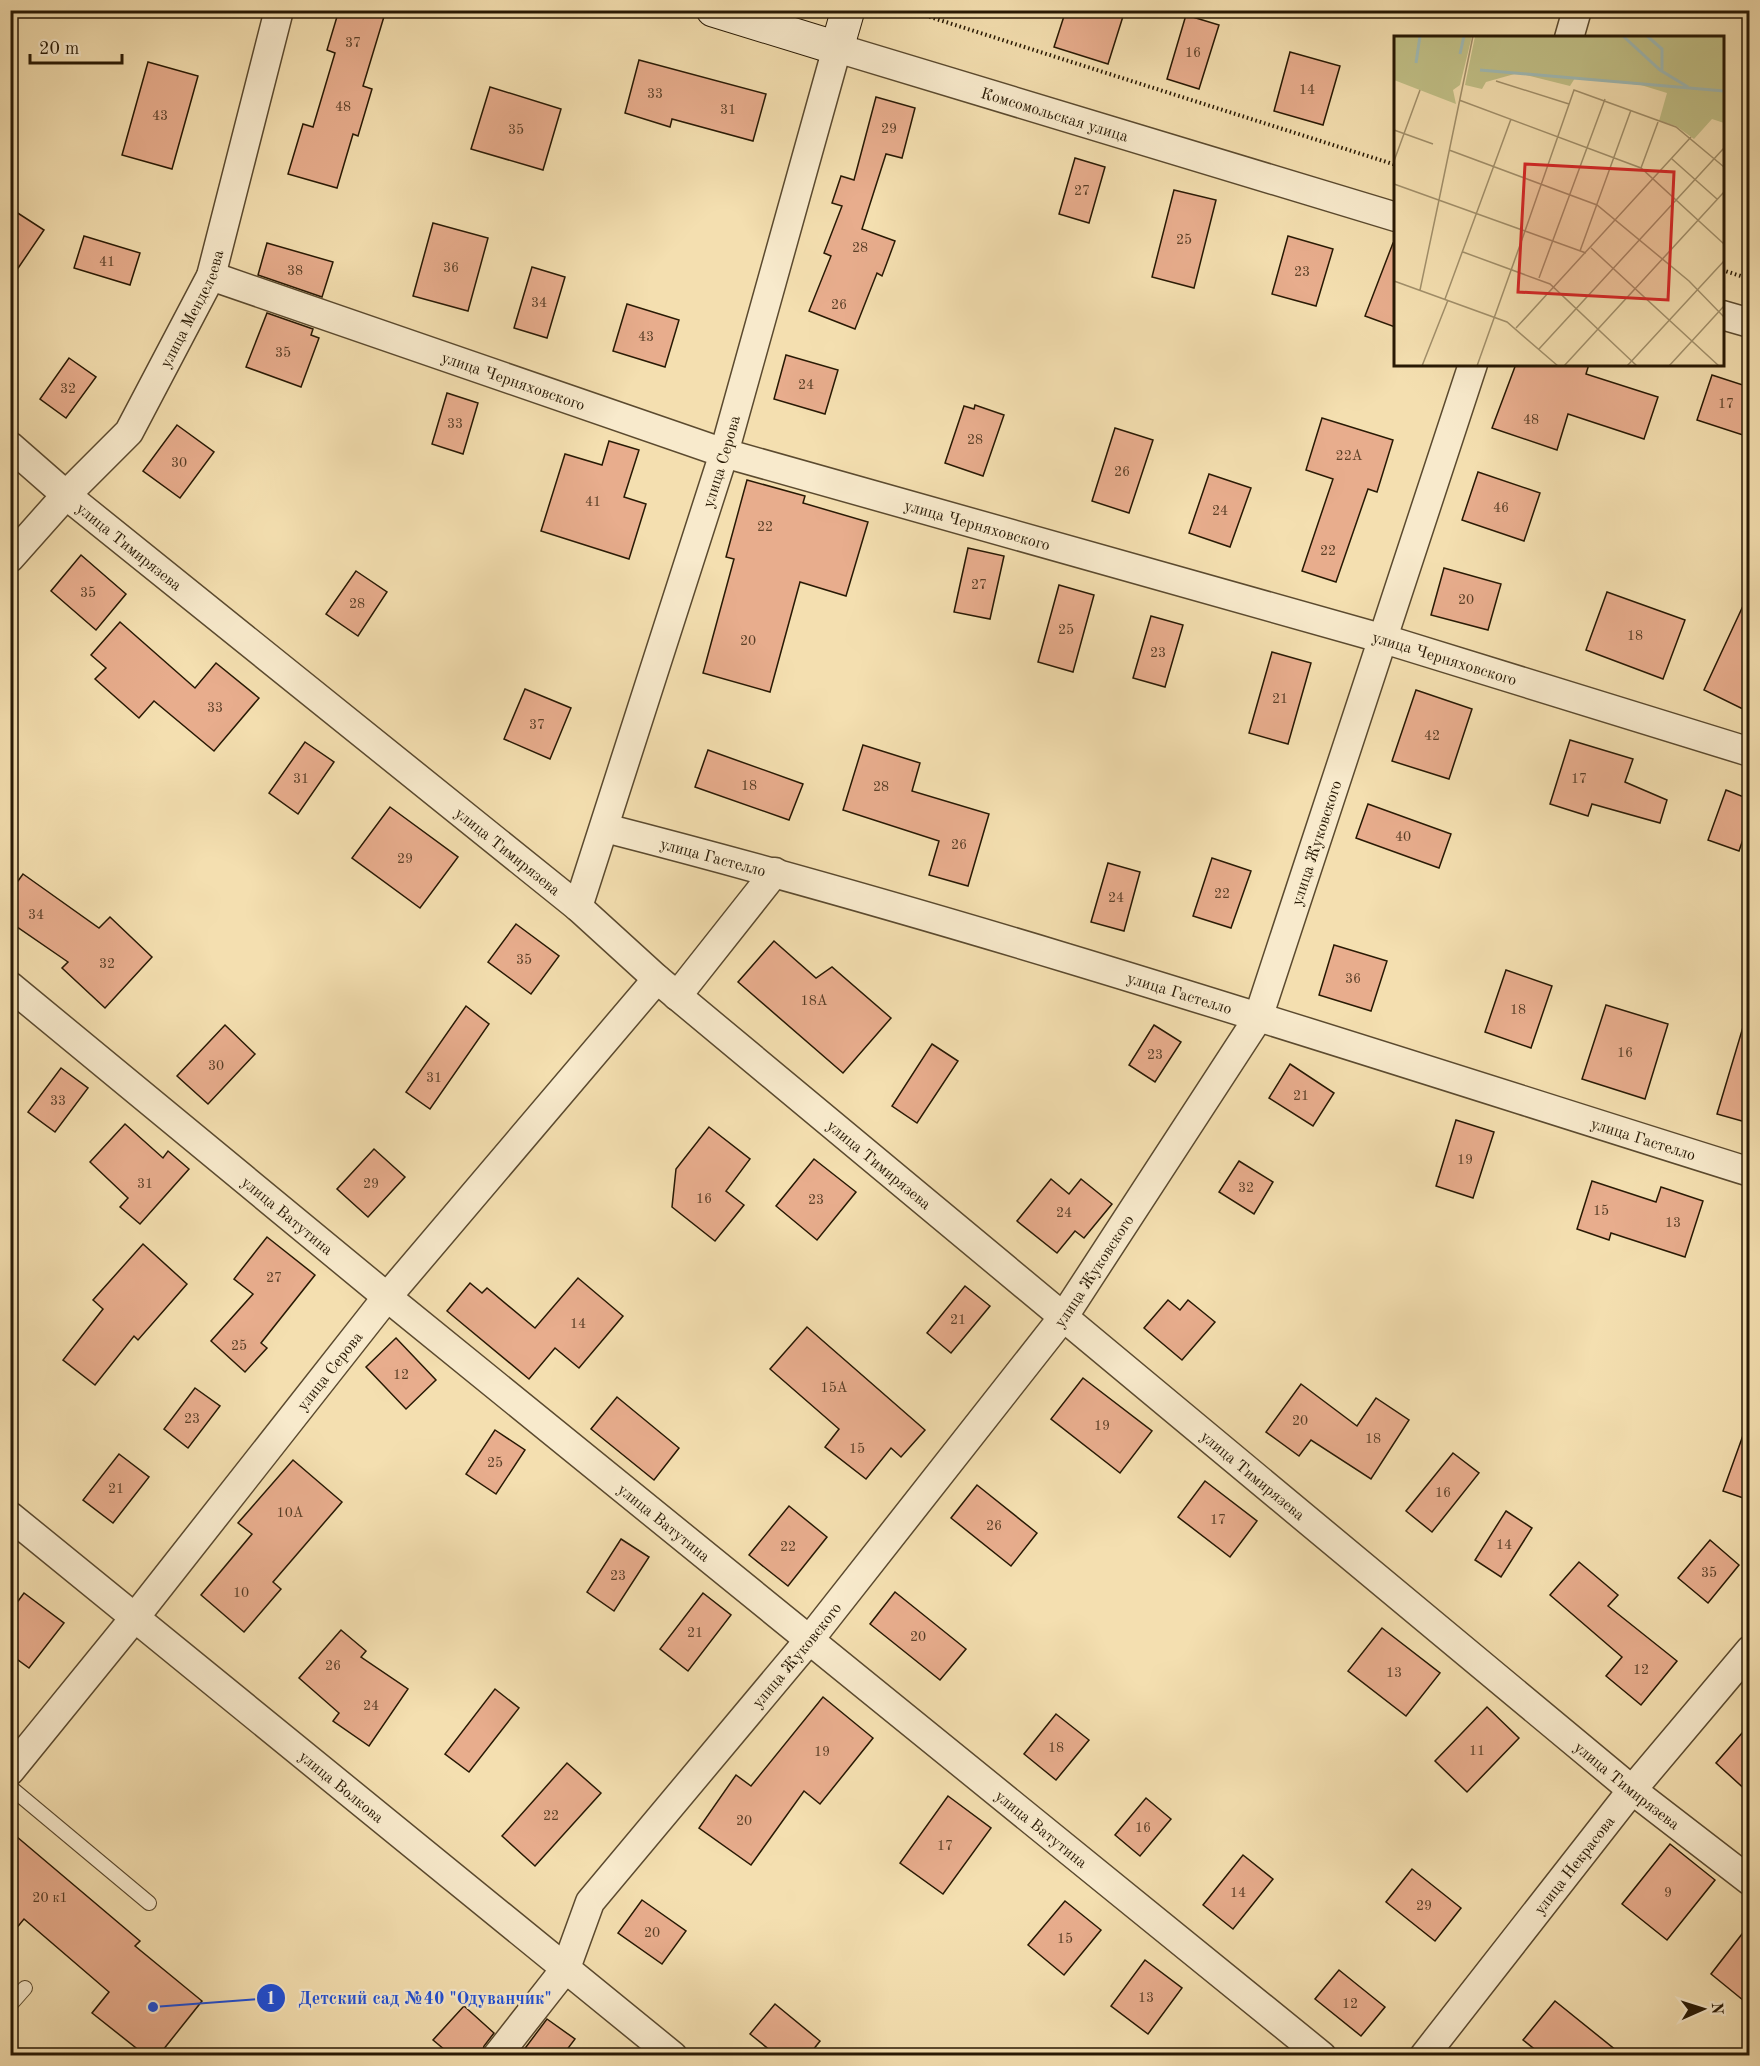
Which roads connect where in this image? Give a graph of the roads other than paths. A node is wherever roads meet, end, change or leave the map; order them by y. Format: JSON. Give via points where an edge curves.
{"nodes":[{"id":1,"x":279,"y":10,"type":"edge"},
{"id":2,"x":713,"y":10,"type":"edge"},
{"id":3,"x":848,"y":10,"type":"edge"},
{"id":4,"x":1577,"y":10,"type":"edge"},
{"id":5,"x":1570,"y":36,"type":"edge"},
{"id":6,"x":837,"y":48,"type":"junction"},
{"id":7,"x":1394,"y":218,"type":"edge"},
{"id":8,"x":211,"y":276,"type":"junction"},
{"id":9,"x":1724,"y":316,"type":"edge"},
{"id":10,"x":1749,"y":323,"type":"edge"},
{"id":11,"x":1472,"y":366,"type":"edge"},
{"id":12,"x":10,"y":446,"type":"edge"},
{"id":13,"x":724,"y":453,"type":"junction"},
{"id":14,"x":66,"y":495,"type":"junction"},
{"id":15,"x":10,"y":558,"type":"edge"},
{"id":16,"x":1384,"y":639,"type":"junction"},
{"id":17,"x":1749,"y":752,"type":"edge"},
{"id":18,"x":605,"y":828,"type":"junction"},
{"id":19,"x":775,"y":872,"type":"junction"},
{"id":20,"x":578,"y":907,"type":"junction"},
{"id":21,"x":10,"y":986,"type":"edge"},
{"id":22,"x":667,"y":988,"type":"junction"},
{"id":23,"x":1258,"y":1018,"type":"junction"},
{"id":24,"x":1749,"y":1172,"type":"edge"},
{"id":25,"x":387,"y":1297,"type":"junction"},
{"id":26,"x":1064,"y":1317,"type":"junction"},
{"id":27,"x":10,"y":1516,"type":"edge"},
{"id":28,"x":136,"y":1616,"type":"junction"},
{"id":29,"x":810,"y":1639,"type":"junction"},
{"id":30,"x":1749,"y":1650,"type":"edge"},
{"id":31,"x":10,"y":1771,"type":"edge"},
{"id":32,"x":10,"y":1787,"type":"edge"},
{"id":33,"x":1632,"y":1790,"type":"junction"},
{"id":34,"x":1749,"y":1881,"type":"edge"},
{"id":35,"x":149,"y":1903,"type":"dead end"},
{"id":36,"x":566,"y":1968,"type":"junction"},
{"id":37,"x":25,"y":1988,"type":"dead end"},
{"id":38,"x":10,"y":2005,"type":"edge"},
{"id":39,"x":497,"y":2055,"type":"edge"},
{"id":40,"x":673,"y":2055,"type":"edge"},
{"id":41,"x":1322,"y":2055,"type":"edge"},
{"id":42,"x":1424,"y":2055,"type":"edge"}],
"edges":[{"from":1,"to":8,"type":"street","name":"улица Менделеева"},
{"from":2,"to":6,"type":"main road","name":"Комсомольская улица"},
{"from":3,"to":6,"type":"main road","name":"улица Серова"},
{"from":4,"to":5,"type":"street"},
{"from":6,"to":7,"type":"street","name":"Комсомольская улица"},
{"from":6,"to":13,"type":"street","name":"улица Серова"},
{"from":8,"to":13,"type":"street","name":"улица Черняховского"},
{"from":8,"to":14,"type":"street","name":"улица Менделеева","via":[[129,432]]},
{"from":9,"to":10,"type":"street"},
{"from":11,"to":16,"type":"street","name":"улица Жуковского"},
{"from":12,"to":14,"type":"street","name":"улица Тимирязева"},
{"from":13,"to":16,"type":"street","name":"улица Черняховского"},
{"from":13,"to":18,"type":"street","name":"улица Серова"},
{"from":14,"to":15,"type":"street","name":"улица Менделеева"},
{"from":14,"to":20,"type":"street","name":"улица Тимирязева"},
{"from":16,"to":17,"type":"street","name":"улица Черняховского"},
{"from":16,"to":23,"type":"street","name":"улица Жуковского"},
{"from":18,"to":19,"type":"street","name":"улица Гастелло"},
{"from":18,"to":20,"type":"street","name":"улица Серова"},
{"from":19,"to":22,"type":"street","name":"улица Серова"},
{"from":19,"to":23,"type":"street","name":"улица Гастелло"},
{"from":20,"to":22,"type":"street","name":"улица Тимирязева"},
{"from":21,"to":25,"type":"street","name":"улица Ватутина"},
{"from":22,"to":25,"type":"street","name":"улица Серова"},
{"from":22,"to":26,"type":"street","name":"улица Тимирязева"},
{"from":23,"to":24,"type":"street","name":"улица Гастелло"},
{"from":23,"to":26,"type":"street","name":"улица Жуковского"},
{"from":25,"to":28,"type":"street","name":"улица Серова"},
{"from":25,"to":29,"type":"street","name":"улица Ватутина"},
{"from":26,"to":29,"type":"street","name":"улица Жуковского"},
{"from":26,"to":33,"type":"street","name":"улица Тимирязева"},
{"from":27,"to":28,"type":"street","name":"улица Волкова"},
{"from":28,"to":31,"type":"street","name":"улица Серова"},
{"from":28,"to":36,"type":"street","name":"улица Волкова"},
{"from":29,"to":36,"type":"street","name":"улица Жуковского","via":[[590,1902]]},
{"from":29,"to":41,"type":"street","name":"улица Ватутина"},
{"from":30,"to":33,"type":"street","name":"улица Некрасова"},
{"from":32,"to":35,"type":"lane"},
{"from":33,"to":34,"type":"street","name":"улица Тимирязева"},
{"from":33,"to":42,"type":"street","name":"улица Некрасова"},
{"from":36,"to":39,"type":"street","name":"улица Жуковского"},
{"from":36,"to":40,"type":"street","name":"улица Волкова"},
{"from":37,"to":38,"type":"lane"}]}
